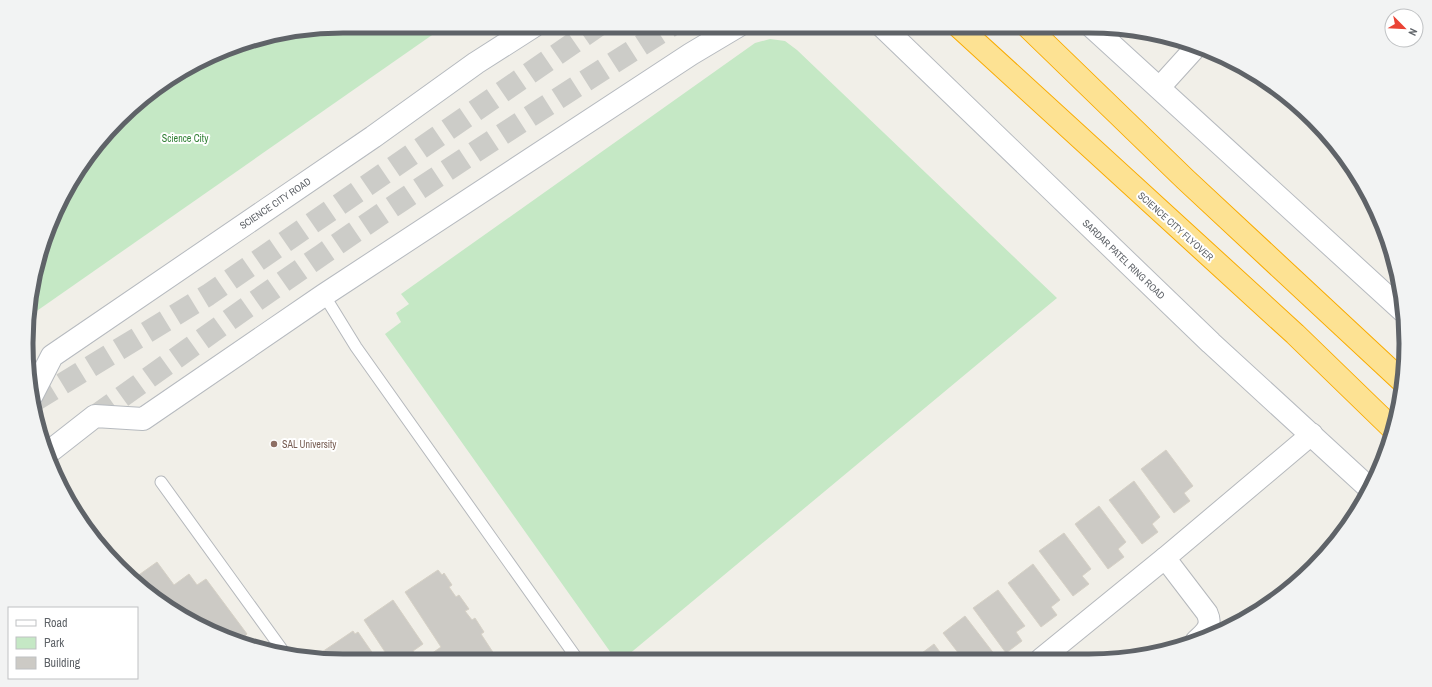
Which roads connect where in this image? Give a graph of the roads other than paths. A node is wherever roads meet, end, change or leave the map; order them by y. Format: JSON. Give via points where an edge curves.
{"nodes":[{"id":1,"x":523,"y":33,"type":"edge"},
{"id":2,"x":726,"y":33,"type":"edge"},
{"id":3,"x":889,"y":33,"type":"edge"},
{"id":4,"x":966,"y":33,"type":"edge"},
{"id":5,"x":1034,"y":33,"type":"edge"},
{"id":6,"x":1099,"y":34,"type":"edge"},
{"id":7,"x":1193,"y":51,"type":"edge"},
{"id":8,"x":1159,"y":88,"type":"junction"},
{"id":9,"x":324,"y":295,"type":"junction"},
{"id":10,"x":1396,"y":305,"type":"edge"},
{"id":11,"x":1397,"y":376,"type":"edge"},
{"id":12,"x":36,"y":386,"type":"edge"},
{"id":13,"x":1388,"y":424,"type":"edge"},
{"id":14,"x":1312,"y":434,"type":"junction"},
{"id":15,"x":52,"y":450,"type":"edge"},
{"id":16,"x":161,"y":482,"type":"dead end"},
{"id":17,"x":1365,"y":484,"type":"edge"},
{"id":18,"x":1165,"y":558,"type":"junction"},
{"id":19,"x":1206,"y":630,"type":"edge"},
{"id":20,"x":280,"y":647,"type":"edge"},
{"id":21,"x":574,"y":654,"type":"edge"},
{"id":22,"x":1047,"y":654,"type":"edge"}],
"edges":[{"from":1,"to":12,"type":"street","name":"SCIENCE CITY ROAD","via":[[52,356]]},
{"from":2,"to":9,"type":"street"},
{"from":3,"to":14,"type":"street","name":"SARDAR PATEL RING ROAD","via":[[1211,343]]},
{"from":4,"to":13,"type":"highway","name":"SCIENCE CITY FLYOVER","via":[[1289,329]]},
{"from":5,"to":11,"type":"highway","via":[[1185,179]]},
{"from":6,"to":8,"type":"street"},
{"from":7,"to":8,"type":"street"},
{"from":8,"to":10,"type":"street"},
{"from":9,"to":15,"type":"street","via":[[143,419],[95,416]]},
{"from":9,"to":21,"type":"lane","via":[[356,347]]},
{"from":14,"to":17,"type":"street","name":"SARDAR PATEL RING ROAD"},
{"from":14,"to":18,"type":"street"},
{"from":16,"to":20,"type":"lane"},
{"from":18,"to":19,"type":"street","via":[[1207,613],[1210,619]]},
{"from":18,"to":22,"type":"street"}]}
